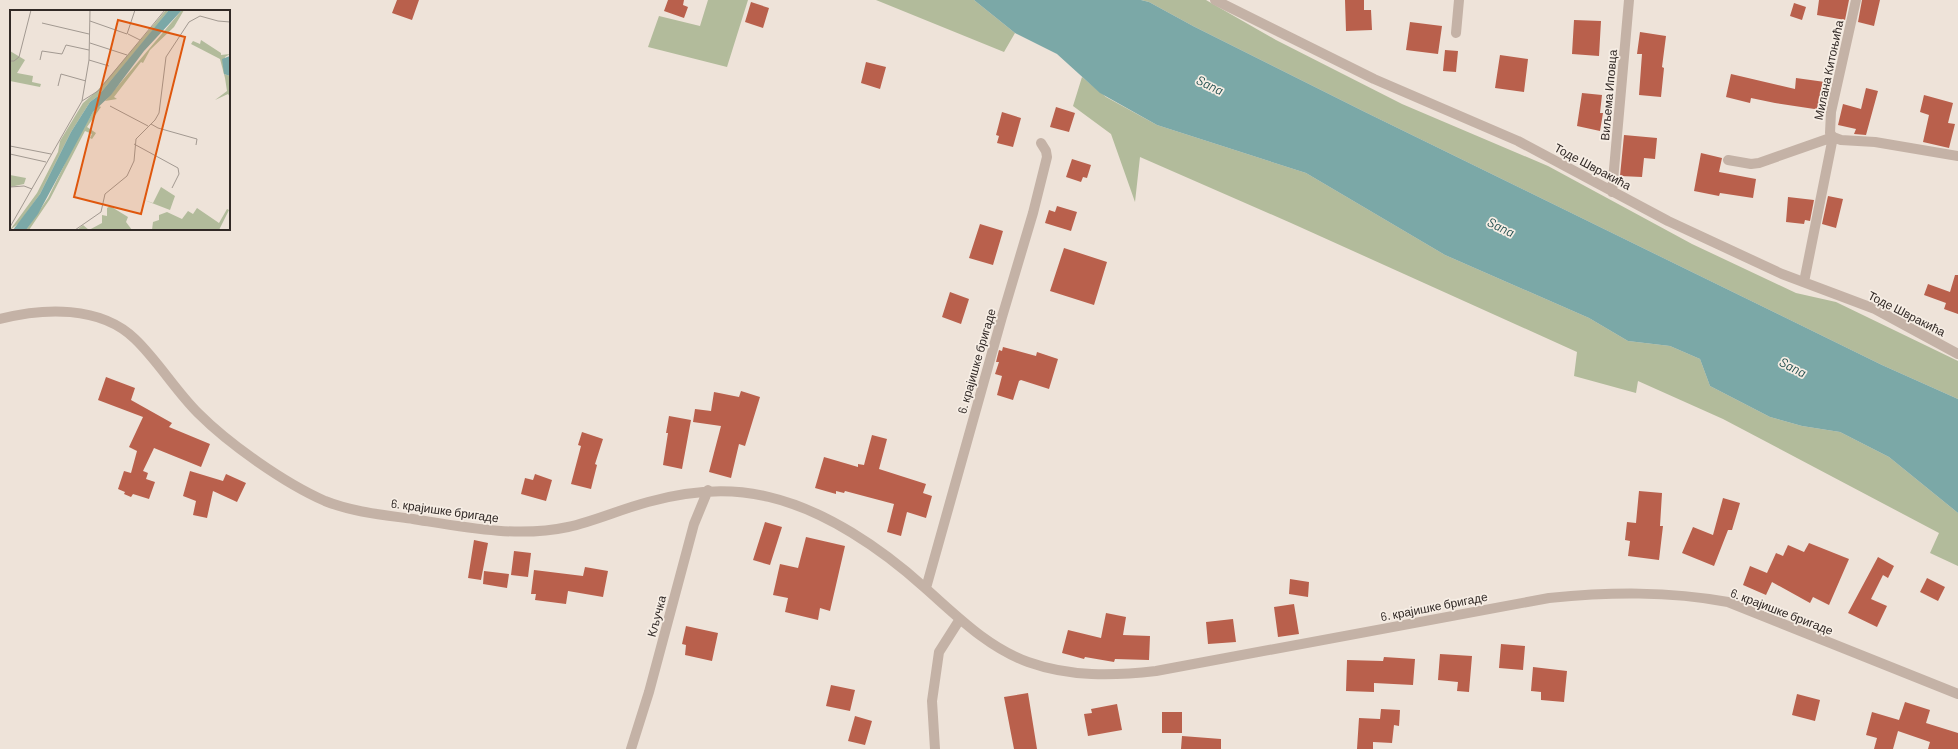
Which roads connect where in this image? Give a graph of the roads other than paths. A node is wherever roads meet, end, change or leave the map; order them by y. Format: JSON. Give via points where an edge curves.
{"nodes":[{"id":1,"x":1215,"y":0,"type":"edge"},
{"id":2,"x":1459,"y":0,"type":"edge"},
{"id":3,"x":1629,"y":0,"type":"edge"},
{"id":4,"x":1856,"y":0,"type":"edge"},
{"id":5,"x":1456,"y":33,"type":"dead end"},
{"id":6,"x":1833,"y":137,"type":"junction"},
{"id":7,"x":1041,"y":143,"type":"dead end"},
{"id":8,"x":1958,"y":156,"type":"edge"},
{"id":9,"x":1728,"y":160,"type":"dead end"},
{"id":10,"x":1612,"y":192,"type":"junction"},
{"id":11,"x":1804,"y":282,"type":"junction"},
{"id":12,"x":0,"y":319,"type":"edge"},
{"id":13,"x":1958,"y":354,"type":"edge"},
{"id":14,"x":708,"y":490,"type":"junction"},
{"id":15,"x":926,"y":588,"type":"junction"},
{"id":16,"x":960,"y":619,"type":"junction"},
{"id":17,"x":1958,"y":694,"type":"edge"},
{"id":18,"x":631,"y":749,"type":"edge"},
{"id":19,"x":935,"y":749,"type":"edge"}],
"edges":[{"from":1,"to":10,"type":"street","name":"Тоде Швракића","via":[[1374,80],[1518,141]]},
{"from":2,"to":5,"type":"street"},
{"from":3,"to":10,"type":"street","name":"Виљема Иповца"},
{"from":4,"to":6,"type":"street","name":"Милана Китоњића","via":[[1829,127]]},
{"from":6,"to":8,"type":"street","name":"Милана Китоњића"},
{"from":6,"to":9,"type":"street","via":[[1759,163]]},
{"from":6,"to":11,"type":"street"},
{"from":7,"to":15,"type":"street","name":"6. крајишке бригаде","via":[[1047,157],[1033,213]]},
{"from":10,"to":11,"type":"street","name":"Тоде Швракића","via":[[1668,221]]},
{"from":11,"to":13,"type":"street","name":"Тоде Швракића","via":[[1875,309]]},
{"from":12,"to":14,"type":"street","name":"6. крајишке бригаде","via":[[23,313],[70,312],[107,320],[122,327],[197,412],[222,433],[289,483],[327,502],[351,509],[499,530],[549,531],[649,501]]},
{"from":14,"to":15,"type":"street","name":"6. крајишке бригаде","via":[[765,495],[815,513],[877,550]]},
{"from":14,"to":18,"type":"street","name":"Кључка","via":[[694,524]]},
{"from":15,"to":16,"type":"street","name":"6. крајишке бригаде"},
{"from":16,"to":17,"type":"street","name":"6. крајишке бригаде","via":[[991,644],[1028,662],[1068,672],[1128,675],[1195,665],[1549,598],[1656,593],[1728,602]]},
{"from":16,"to":19,"type":"street","via":[[939,652],[932,701]]}]}
